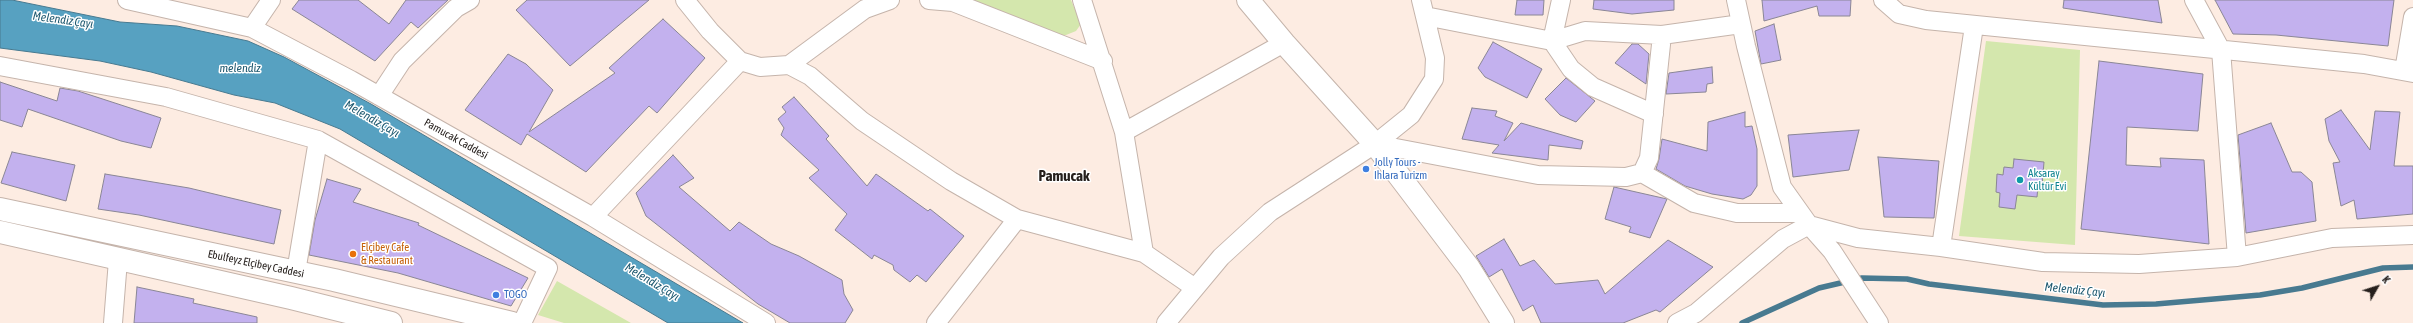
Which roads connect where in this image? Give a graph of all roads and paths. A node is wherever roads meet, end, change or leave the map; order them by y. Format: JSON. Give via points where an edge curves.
{"nodes":[{"id":1,"x":127,"y":0,"type":"edge"},
{"id":2,"x":271,"y":0,"type":"edge"},
{"id":3,"x":470,"y":0,"type":"edge"},
{"id":4,"x":685,"y":0,"type":"edge"},
{"id":5,"x":890,"y":0,"type":"edge"},
{"id":6,"x":929,"y":0,"type":"edge"},
{"id":7,"x":1082,"y":0,"type":"edge"},
{"id":8,"x":1248,"y":0,"type":"edge"},
{"id":9,"x":1561,"y":0,"type":"edge"},
{"id":10,"x":1736,"y":0,"type":"edge"},
{"id":11,"x":1883,"y":0,"type":"edge"},
{"id":12,"x":2194,"y":0,"type":"edge"},
{"id":13,"x":1422,"y":8,"type":"edge"},
{"id":14,"x":2413,"y":17,"type":"edge"},
{"id":15,"x":1741,"y":24,"type":"junction"},
{"id":16,"x":1974,"y":26,"type":"junction"},
{"id":17,"x":252,"y":28,"type":"junction"},
{"id":18,"x":1662,"y":35,"type":"junction"},
{"id":19,"x":1552,"y":41,"type":"junction"},
{"id":20,"x":1284,"y":44,"type":"junction"},
{"id":21,"x":2221,"y":50,"type":"junction"},
{"id":22,"x":740,"y":61,"type":"junction"},
{"id":23,"x":1103,"y":61,"type":"junction"},
{"id":24,"x":789,"y":65,"type":"junction"},
{"id":25,"x":0,"y":66,"type":"edge"},
{"id":26,"x":2408,"y":72,"type":"edge"},
{"id":27,"x":379,"y":96,"type":"junction"},
{"id":28,"x":1654,"y":114,"type":"junction"},
{"id":29,"x":1124,"y":132,"type":"junction"},
{"id":30,"x":318,"y":140,"type":"junction"},
{"id":31,"x":1375,"y":144,"type":"junction"},
{"id":32,"x":1642,"y":173,"type":"junction"},
{"id":33,"x":0,"y":209,"type":"edge"},
{"id":34,"x":593,"y":217,"type":"junction"},
{"id":35,"x":1018,"y":219,"type":"junction"},
{"id":36,"x":1804,"y":219,"type":"junction"},
{"id":37,"x":0,"y":232,"type":"edge"},
{"id":38,"x":2413,"y":235,"type":"edge"},
{"id":39,"x":1941,"y":247,"type":"junction"},
{"id":40,"x":1144,"y":253,"type":"junction"},
{"id":41,"x":2237,"y":257,"type":"junction"},
{"id":42,"x":118,"y":260,"type":"junction"},
{"id":43,"x":296,"y":272,"type":"junction"},
{"id":44,"x":1195,"y":288,"type":"junction"},
{"id":45,"x":113,"y":323,"type":"edge"},
{"id":46,"x":391,"y":323,"type":"edge"},
{"id":47,"x":512,"y":323,"type":"edge"},
{"id":48,"x":522,"y":323,"type":"edge"},
{"id":49,"x":766,"y":323,"type":"edge"},
{"id":50,"x":936,"y":323,"type":"edge"},
{"id":51,"x":1166,"y":323,"type":"edge"},
{"id":52,"x":1503,"y":323,"type":"edge"},
{"id":53,"x":1677,"y":323,"type":"edge"},
{"id":54,"x":1879,"y":323,"type":"edge"}],
"edges":[{"from":1,"to":17,"type":"street","name":"Pamucak Caddesi"},
{"from":2,"to":17,"type":"street"},
{"from":3,"to":27,"type":"street","via":[[456,8],[402,61]]},
{"from":4,"to":22,"type":"street","via":[[710,31]]},
{"from":5,"to":24,"type":"street","via":[[866,9]]},
{"from":6,"to":23,"type":"street","via":[[953,2]]},
{"from":7,"to":23,"type":"street"},
{"from":8,"to":20,"type":"main road"},
{"from":9,"to":19,"type":"street"},
{"from":10,"to":15,"type":"street"},
{"from":11,"to":16,"type":"street","via":[[1899,14]]},
{"from":12,"to":21,"type":"street"},
{"from":13,"to":19,"type":"street"},
{"from":13,"to":31,"type":"street","via":[[1435,58],[1434,80],[1411,115]]},
{"from":14,"to":26,"type":"street"},
{"from":15,"to":18,"type":"street"},
{"from":15,"to":36,"type":"street","via":[[1782,187]]},
{"from":16,"to":21,"type":"street"},
{"from":16,"to":39,"type":"street"},
{"from":17,"to":27,"type":"street","name":"Pamucak Caddesi"},
{"from":18,"to":19,"type":"street","via":[[1585,31]]},
{"from":18,"to":28,"type":"street"},
{"from":19,"to":28,"type":"street","via":[[1571,69],[1593,87]]},
{"from":20,"to":29,"type":"street"},
{"from":20,"to":31,"type":"main road"},
{"from":21,"to":26,"type":"street","via":[[2364,64]]},
{"from":21,"to":41,"type":"street"},
{"from":22,"to":24,"type":"street","via":[[760,67]]},
{"from":22,"to":34,"type":"street"},
{"from":23,"to":29,"type":"street"},
{"from":24,"to":35,"type":"street","via":[[810,76],[862,121],[951,181]]},
{"from":25,"to":30,"type":"street","via":[[166,97]]},
{"from":27,"to":34,"type":"street","name":"Pamucak Caddesi"},
{"from":28,"to":32,"type":"street","via":[[1649,158]]},
{"from":29,"to":40,"type":"street"},
{"from":30,"to":43,"type":"street"},
{"from":30,"to":48,"type":"street","via":[[548,268]]},
{"from":31,"to":32,"type":"street","via":[[1538,175],[1626,177]]},
{"from":31,"to":44,"type":"street","via":[[1270,212],[1221,257]]},
{"from":31,"to":52,"type":"main road","via":[[1469,268]]},
{"from":32,"to":36,"type":"street","via":[[1694,203],[1737,213]]},
{"from":33,"to":43,"type":"main road","name":"Ebulfeyz Elçibey Caddesi"},
{"from":34,"to":49,"type":"street","name":"Pamucak Caddesi"},
{"from":35,"to":40,"type":"street"},
{"from":35,"to":50,"type":"street"},
{"from":36,"to":39,"type":"street","via":[[1858,238]]},
{"from":36,"to":53,"type":"street","via":[[1696,312]]},
{"from":36,"to":54,"type":"street","via":[[1832,251]]},
{"from":37,"to":42,"type":"main road"},
{"from":38,"to":41,"type":"street","via":[[2332,238]]},
{"from":39,"to":41,"type":"street","via":[[2043,262],[2139,264]]},
{"from":40,"to":44,"type":"street"},
{"from":42,"to":45,"type":"street"},
{"from":42,"to":46,"type":"main road"},
{"from":43,"to":47,"type":"main road","name":"Ebulfeyz Elçibey Caddesi"},
{"from":44,"to":51,"type":"street"}]}
